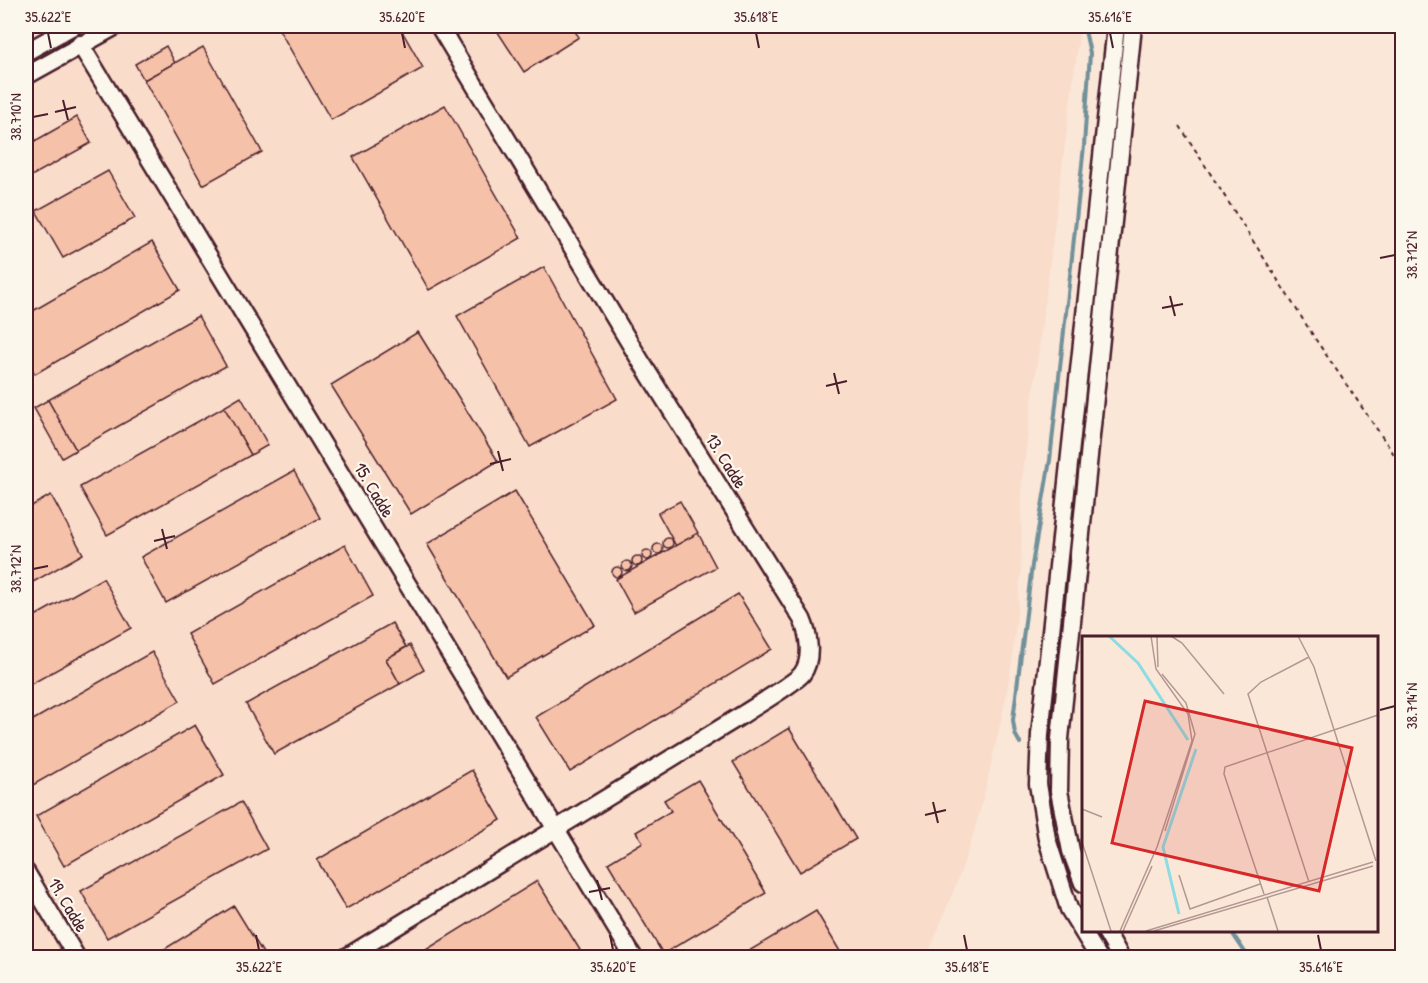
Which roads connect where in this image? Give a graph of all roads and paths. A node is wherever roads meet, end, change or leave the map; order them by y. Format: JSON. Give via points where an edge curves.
{"nodes":[{"id":1,"x":73,"y":26,"type":"edge"},
{"id":2,"x":116,"y":26,"type":"edge"},
{"id":3,"x":438,"y":26,"type":"edge"},
{"id":4,"x":1116,"y":26,"type":"edge"},
{"id":5,"x":1133,"y":26,"type":"edge"},
{"id":6,"x":80,"y":44,"type":"junction"},
{"id":7,"x":26,"y":52,"type":"edge"},
{"id":8,"x":26,"y":76,"type":"edge"},
{"id":9,"x":1180,"y":126,"type":"dead end"},
{"id":10,"x":1402,"y":466,"type":"edge"},
{"id":11,"x":556,"y":828,"type":"junction"},
{"id":12,"x":26,"y":872,"type":"edge"},
{"id":13,"x":1082,"y":880,"type":"edge"},
{"id":14,"x":1082,"y":930,"type":"edge"},
{"id":15,"x":1083,"y":932,"type":"edge"},
{"id":16,"x":1106,"y":932,"type":"edge"},
{"id":17,"x":77,"y":957,"type":"edge"},
{"id":18,"x":345,"y":957,"type":"edge"},
{"id":19,"x":634,"y":957,"type":"edge"},
{"id":20,"x":1099,"y":957,"type":"edge"},
{"id":21,"x":1121,"y":957,"type":"edge"}],
"edges":[{"from":1,"to":7,"type":"street"},
{"from":2,"to":6,"type":"street"},
{"from":3,"to":11,"type":"street","name":"13. Cadde","via":[[802,619],[807,634],[807,660],[801,676]]},
{"from":4,"to":14,"type":"street","via":[[1042,710],[1038,783],[1047,839],[1069,909]]},
{"from":5,"to":13,"type":"street","via":[[1060,739],[1059,791],[1071,851]]},
{"from":6,"to":8,"type":"street"},
{"from":6,"to":11,"type":"street","name":"15. Cadde"},
{"from":9,"to":10,"type":"path"},
{"from":11,"to":18,"type":"street"},
{"from":11,"to":19,"type":"street","name":"15. Cadde"},
{"from":12,"to":17,"type":"street","name":"19. Cadde"},
{"from":15,"to":20,"type":"street"},
{"from":16,"to":21,"type":"street"}]}
